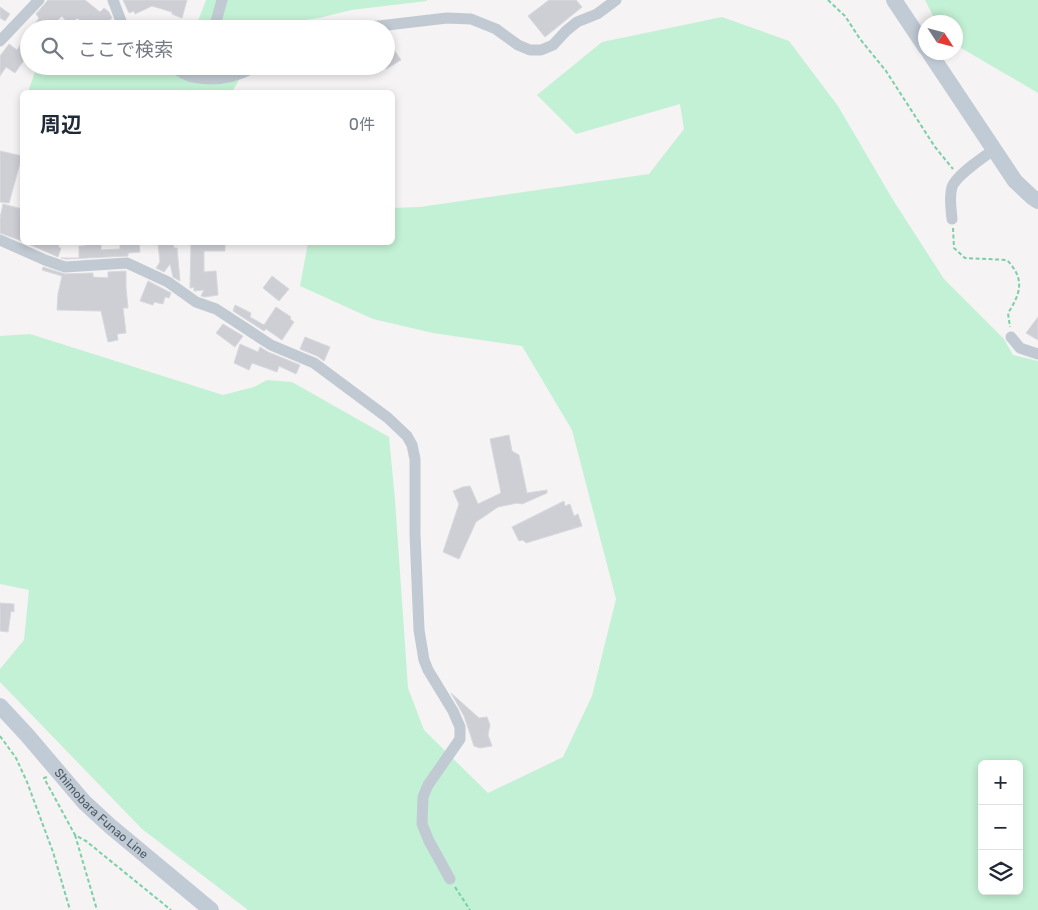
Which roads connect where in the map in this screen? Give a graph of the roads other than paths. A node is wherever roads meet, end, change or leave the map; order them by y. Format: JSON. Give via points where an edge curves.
{"nodes":[{"id":1,"x":39,"y":0,"type":"edge"},
{"id":2,"x":113,"y":0,"type":"edge"},
{"id":3,"x":222,"y":0,"type":"edge"},
{"id":4,"x":616,"y":0,"type":"edge"},
{"id":5,"x":894,"y":0,"type":"edge"},
{"id":6,"x":121,"y":20,"type":"edge"},
{"id":7,"x":216,"y":20,"type":"edge"},
{"id":8,"x":395,"y":23,"type":"edge"},
{"id":9,"x":918,"y":36,"type":"edge"},
{"id":10,"x":1,"y":38,"type":"edge"},
{"id":11,"x":933,"y":60,"type":"edge"},
{"id":12,"x":216,"y":75,"type":"edge"},
{"id":13,"x":240,"y":75,"type":"edge"},
{"id":14,"x":993,"y":150,"type":"junction"},
{"id":15,"x":1038,"y":201,"type":"edge"},
{"id":16,"x":952,"y":219,"type":"road end"},
{"id":17,"x":0,"y":240,"type":"edge"},
{"id":18,"x":1011,"y":336,"type":"road end"},
{"id":19,"x":1038,"y":354,"type":"edge"},
{"id":20,"x":0,"y":706,"type":"edge"},
{"id":21,"x":450,"y":879,"type":"road end"},
{"id":22,"x":211,"y":910,"type":"edge"}],
"edges":[{"from":1,"to":10,"type":"street"},
{"from":2,"to":6,"type":"street"},
{"from":3,"to":7,"type":"street"},
{"from":4,"to":8,"type":"street","via":[[597,14],[577,22],[553,45],[541,50],[518,45],[496,29],[471,19]]},
{"from":5,"to":9,"type":"main road"},
{"from":11,"to":14,"type":"main road"},
{"from":12,"to":13,"type":"street","via":[[224,78]]},
{"from":14,"to":15,"type":"main road","via":[[1015,180]]},
{"from":14,"to":16,"type":"street","via":[[952,186]]},
{"from":17,"to":21,"type":"street","via":[[65,267],[127,263],[168,282],[196,302],[216,309],[270,346],[314,363],[407,436],[415,458],[419,630],[424,660],[460,727],[460,739],[423,797],[422,824]]},
{"from":18,"to":19,"type":"street","via":[[1020,348]]},
{"from":20,"to":22,"type":"main road","name":"Shimobara Funao Line","via":[[84,802]]}]}
